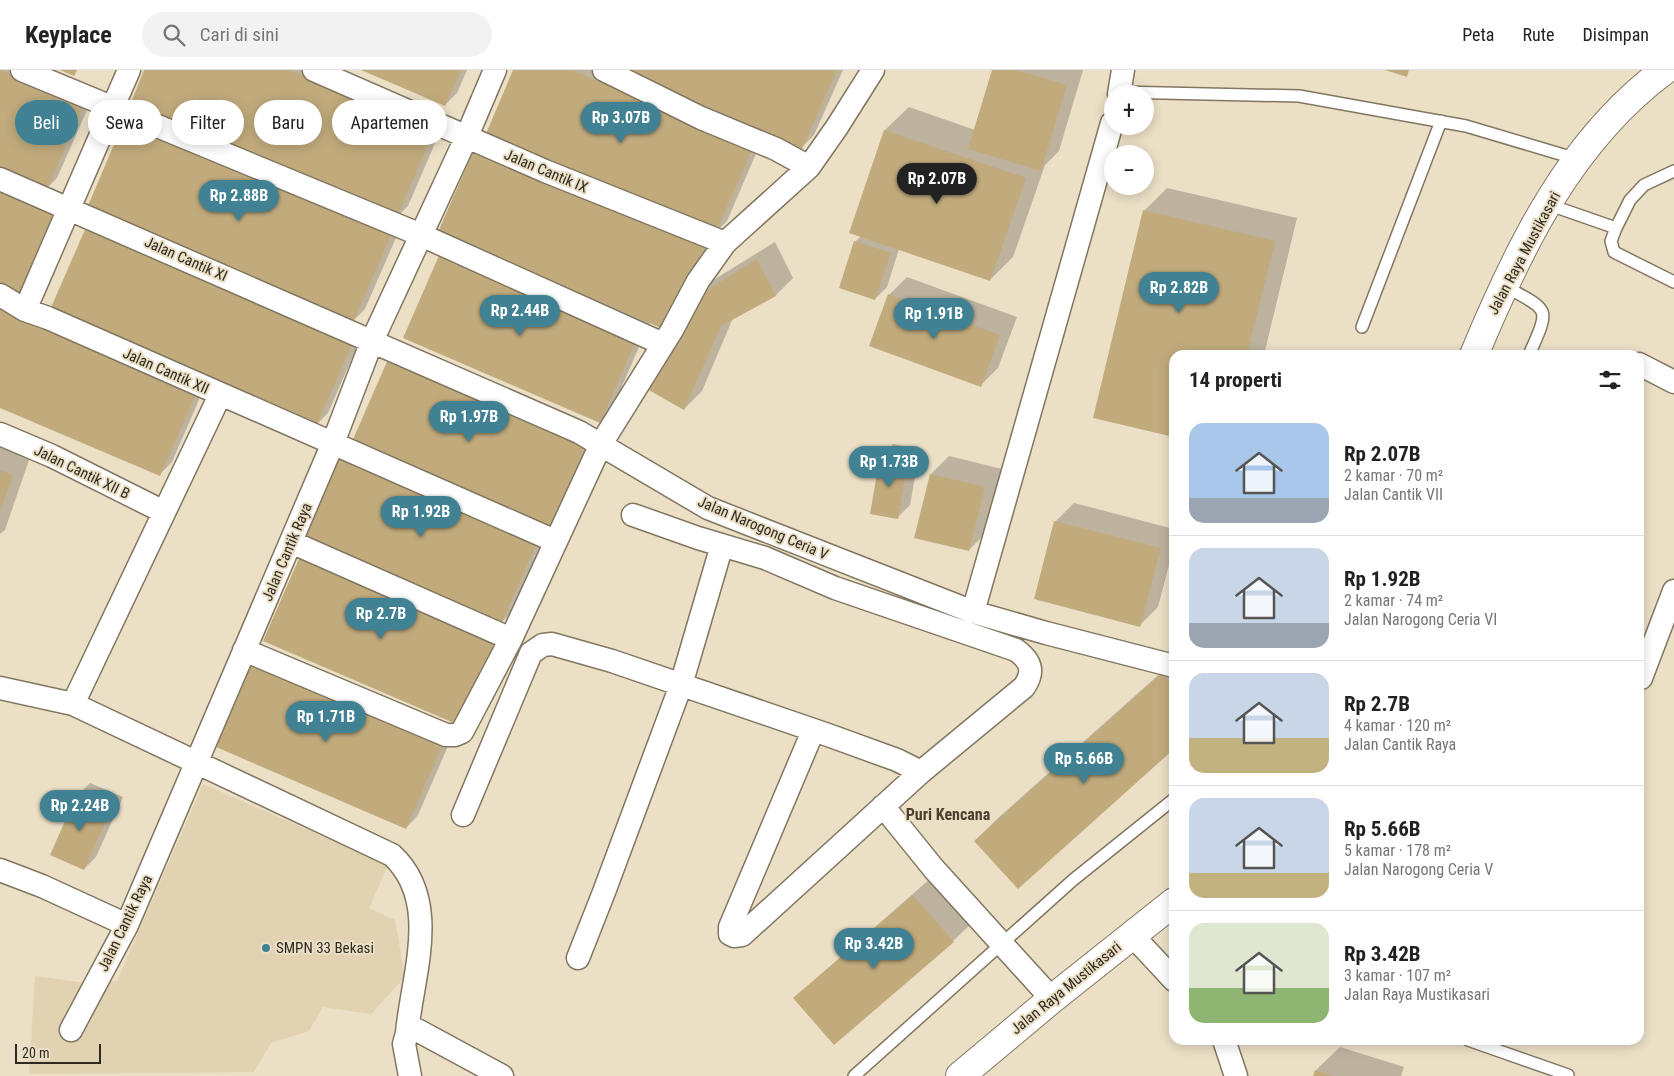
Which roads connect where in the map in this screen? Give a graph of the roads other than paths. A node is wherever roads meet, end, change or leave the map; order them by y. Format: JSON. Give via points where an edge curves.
{"nodes":[{"id":1,"x":22,"y":70,"type":"edge"},
{"id":2,"x":129,"y":70,"type":"edge"},
{"id":3,"x":314,"y":70,"type":"edge"},
{"id":4,"x":495,"y":70,"type":"edge"},
{"id":5,"x":604,"y":70,"type":"edge"},
{"id":6,"x":1123,"y":70,"type":"edge"},
{"id":7,"x":1665,"y":70,"type":"edge"},
{"id":8,"x":870,"y":71,"type":"edge"},
{"id":9,"x":1120,"y":85,"type":"edge"},
{"id":10,"x":1154,"y":94,"type":"edge"},
{"id":11,"x":95,"y":100,"type":"edge"},
{"id":12,"x":115,"y":100,"type":"edge"},
{"id":13,"x":1441,"y":121,"type":"junction"},
{"id":14,"x":162,"y":128,"type":"edge"},
{"id":15,"x":1109,"y":135,"type":"edge"},
{"id":16,"x":467,"y":136,"type":"junction"},
{"id":17,"x":96,"y":145,"type":"edge"},
{"id":18,"x":1577,"y":159,"type":"junction"},
{"id":19,"x":808,"y":167,"type":"junction"},
{"id":20,"x":1674,"y":171,"type":"edge"},
{"id":21,"x":0,"y":179,"type":"edge"},
{"id":22,"x":1546,"y":204,"type":"junction"},
{"id":23,"x":70,"y":209,"type":"junction"},
{"id":24,"x":1616,"y":228,"type":"junction"},
{"id":25,"x":421,"y":235,"type":"junction"},
{"id":26,"x":725,"y":244,"type":"junction"},
{"id":27,"x":1674,"y":282,"type":"edge"},
{"id":28,"x":1503,"y":285,"type":"junction"},
{"id":29,"x":0,"y":295,"type":"edge"},
{"id":30,"x":25,"y":310,"type":"junction"},
{"id":31,"x":1362,"y":327,"type":"dead end"},
{"id":32,"x":372,"y":340,"type":"junction"},
{"id":33,"x":663,"y":344,"type":"junction"},
{"id":34,"x":1476,"y":350,"type":"edge"},
{"id":35,"x":1531,"y":350,"type":"edge"},
{"id":36,"x":1644,"y":367,"type":"edge"},
{"id":37,"x":1674,"y":382,"type":"edge"},
{"id":38,"x":220,"y":395,"type":"junction"},
{"id":39,"x":0,"y":434,"type":"edge"},
{"id":40,"x":333,"y":443,"type":"junction"},
{"id":41,"x":601,"y":444,"type":"junction"},
{"id":42,"x":164,"y":512,"type":"junction"},
{"id":43,"x":633,"y":515,"type":"dead end"},
{"id":44,"x":556,"y":541,"type":"junction"},
{"id":45,"x":291,"y":542,"type":"junction"},
{"id":46,"x":722,"y":545,"type":"junction"},
{"id":47,"x":1674,"y":592,"type":"edge"},
{"id":48,"x":973,"y":612,"type":"junction"},
{"id":49,"x":511,"y":639,"type":"junction"},
{"id":50,"x":244,"y":650,"type":"junction"},
{"id":51,"x":1169,"y":665,"type":"edge"},
{"id":52,"x":1644,"y":670,"type":"edge"},
{"id":53,"x":681,"y":685,"type":"junction"},
{"id":54,"x":0,"y":688,"type":"edge"},
{"id":55,"x":74,"y":704,"type":"junction"},
{"id":56,"x":813,"y":731,"type":"junction"},
{"id":57,"x":196,"y":763,"type":"junction"},
{"id":58,"x":921,"y":772,"type":"junction"},
{"id":59,"x":1169,"y":803,"type":"edge"},
{"id":60,"x":883,"y":806,"type":"junction"},
{"id":61,"x":463,"y":815,"type":"dead end"},
{"id":62,"x":0,"y":870,"type":"edge"},
{"id":63,"x":1169,"y":907,"type":"edge"},
{"id":64,"x":126,"y":925,"type":"junction"},
{"id":65,"x":1132,"y":935,"type":"junction"},
{"id":66,"x":1002,"y":944,"type":"junction"},
{"id":67,"x":578,"y":958,"type":"dead end"},
{"id":68,"x":1169,"y":975,"type":"edge"},
{"id":69,"x":1052,"y":999,"type":"junction"},
{"id":70,"x":70,"y":1030,"type":"dead end"},
{"id":71,"x":407,"y":1033,"type":"junction"},
{"id":72,"x":1226,"y":1045,"type":"edge"},
{"id":73,"x":1482,"y":1045,"type":"edge"},
{"id":74,"x":1568,"y":1075,"type":"edge"},
{"id":75,"x":410,"y":1076,"type":"edge"},
{"id":76,"x":502,"y":1076,"type":"edge"},
{"id":77,"x":854,"y":1076,"type":"edge"},
{"id":78,"x":960,"y":1076,"type":"edge"},
{"id":79,"x":1236,"y":1076,"type":"edge"}],
"edges":[{"from":1,"to":11,"type":"street"},
{"from":2,"to":12,"type":"street"},
{"from":3,"to":16,"type":"street","name":"Jalan Cantik IX"},
{"from":4,"to":16,"type":"street","name":"Jalan Cantik Raya"},
{"from":5,"to":19,"type":"street","via":[[701,118],[776,149]]},
{"from":6,"to":9,"type":"street"},
{"from":7,"to":18,"type":"main road","name":"Jalan Raya Mustikasari","via":[[1624,103]]},
{"from":8,"to":19,"type":"street","via":[[838,128]]},
{"from":10,"to":13,"type":"lane","via":[[1299,96]]},
{"from":13,"to":18,"type":"lane"},
{"from":13,"to":31,"type":"lane"},
{"from":14,"to":25,"type":"street"},
{"from":15,"to":48,"type":"street"},
{"from":16,"to":25,"type":"street","name":"Jalan Cantik Raya"},
{"from":16,"to":26,"type":"street","name":"Jalan Cantik IX"},
{"from":17,"to":23,"type":"street"},
{"from":18,"to":22,"type":"main road","name":"Jalan Raya Mustikasari"},
{"from":19,"to":26,"type":"street"},
{"from":20,"to":24,"type":"lane","via":[[1644,185],[1630,200]]},
{"from":21,"to":23,"type":"street","name":"Jalan Cantik XI"},
{"from":22,"to":24,"type":"lane"},
{"from":22,"to":28,"type":"main road","name":"Jalan Raya Mustikasari"},
{"from":23,"to":30,"type":"street"},
{"from":23,"to":32,"type":"street","name":"Jalan Cantik XI"},
{"from":24,"to":27,"type":"lane","via":[[1611,241],[1614,252]]},
{"from":25,"to":32,"type":"street","name":"Jalan Cantik Raya"},
{"from":25,"to":33,"type":"street"},
{"from":26,"to":33,"type":"street","via":[[698,281]]},
{"from":28,"to":34,"type":"main road","name":"Jalan Raya Mustikasari"},
{"from":28,"to":35,"type":"lane","via":[[1543,311],[1544,320]]},
{"from":29,"to":30,"type":"street","name":"Jalan Cantik XII"},
{"from":30,"to":38,"type":"street","name":"Jalan Cantik XII"},
{"from":32,"to":40,"type":"street","name":"Jalan Cantik Raya"},
{"from":32,"to":41,"type":"street","name":"Jalan Narogong Ceria V"},
{"from":33,"to":41,"type":"street"},
{"from":36,"to":37,"type":"street"},
{"from":38,"to":40,"type":"street","name":"Jalan Cantik XII"},
{"from":38,"to":42,"type":"street"},
{"from":39,"to":42,"type":"street","name":"Jalan Cantik XII B"},
{"from":40,"to":44,"type":"street","name":"Jalan Cantik XII"},
{"from":40,"to":45,"type":"street","name":"Jalan Cantik Raya"},
{"from":41,"to":44,"type":"street"},
{"from":41,"to":48,"type":"street","name":"Jalan Narogong Ceria V","via":[[708,508]]},
{"from":42,"to":55,"type":"street"},
{"from":43,"to":46,"type":"street"},
{"from":44,"to":49,"type":"street"},
{"from":45,"to":49,"type":"street"},
{"from":45,"to":50,"type":"street","name":"Jalan Cantik Raya"},
{"from":46,"to":53,"type":"street"},
{"from":46,"to":58,"type":"street","via":[[1016,650],[1024,656],[1031,672],[1024,687]]},
{"from":47,"to":52,"type":"street"},
{"from":48,"to":51,"type":"street","name":"Jalan Narogong Ceria V"},
{"from":49,"to":50,"type":"street","via":[[462,732],[451,736]]},
{"from":50,"to":57,"type":"street","name":"Jalan Cantik Raya"},
{"from":53,"to":56,"type":"street"},
{"from":53,"to":61,"type":"street","via":[[560,644],[543,645],[531,653]]},
{"from":53,"to":67,"type":"street"},
{"from":54,"to":55,"type":"street"},
{"from":55,"to":57,"type":"street"},
{"from":56,"to":58,"type":"street","via":[[897,760]]},
{"from":56,"to":60,"type":"street","via":[[730,927],[730,934],[735,937],[742,935]]},
{"from":57,"to":64,"type":"street","name":"Jalan Cantik Raya"},
{"from":57,"to":71,"type":"street","via":[[399,862],[414,887],[421,919]]},
{"from":58,"to":60,"type":"street"},
{"from":59,"to":66,"type":"lane","via":[[1073,880]]},
{"from":60,"to":66,"type":"street","via":[[934,869]]},
{"from":62,"to":64,"type":"street"},
{"from":63,"to":65,"type":"main road","name":"Jalan Raya Mustikasari"},
{"from":64,"to":70,"type":"street","name":"Jalan Cantik Raya"},
{"from":65,"to":68,"type":"street"},
{"from":65,"to":69,"type":"main road","name":"Jalan Raya Mustikasari"},
{"from":66,"to":69,"type":"street"},
{"from":66,"to":77,"type":"lane"},
{"from":69,"to":78,"type":"main road","name":"Jalan Raya Mustikasari"},
{"from":71,"to":75,"type":"street","via":[[404,1044]]},
{"from":71,"to":76,"type":"street","via":[[417,1030]]},
{"from":72,"to":79,"type":"street"},
{"from":73,"to":74,"type":"lane"}]}
